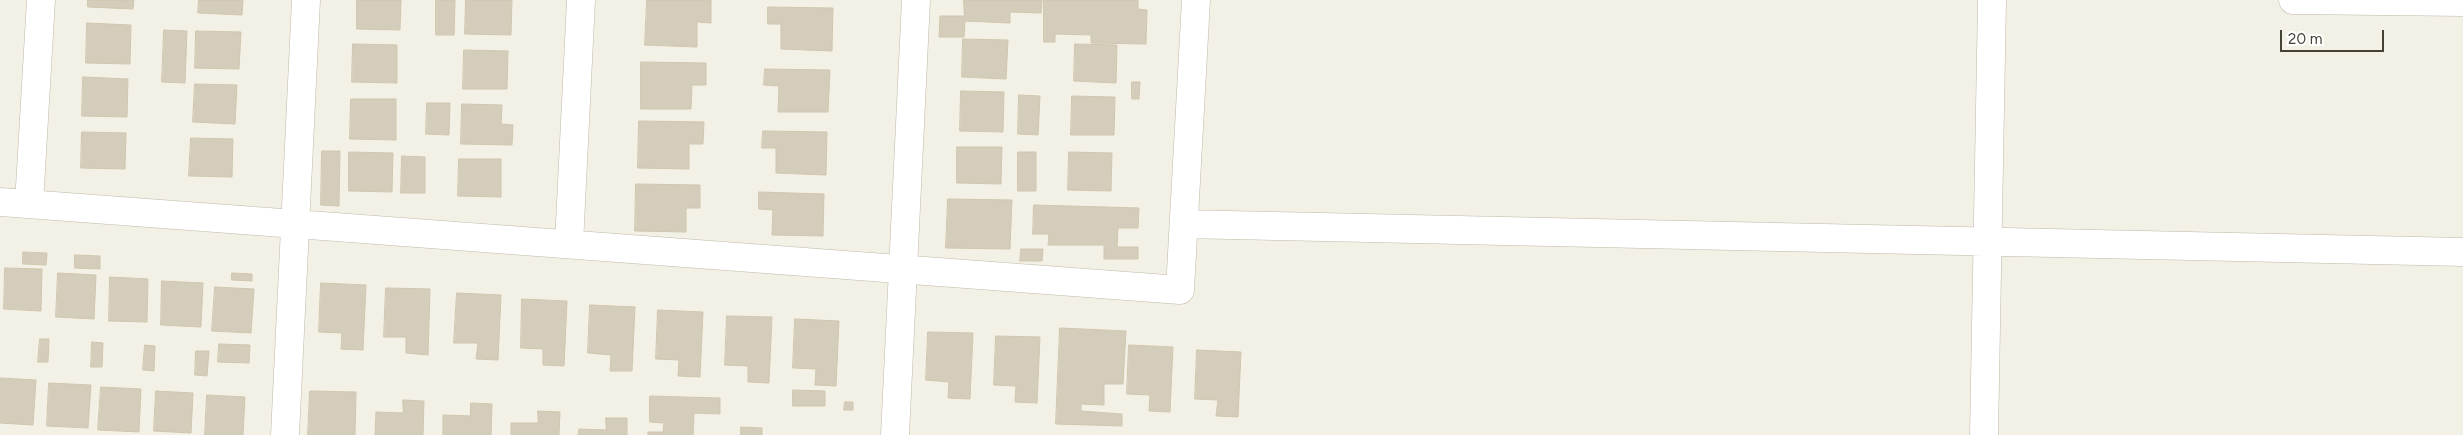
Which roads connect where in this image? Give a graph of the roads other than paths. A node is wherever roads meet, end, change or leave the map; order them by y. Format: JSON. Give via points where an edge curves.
{"nodes":[{"id":1,"x":41,"y":0,"type":"edge"},
{"id":2,"x":306,"y":0,"type":"edge"},
{"id":3,"x":581,"y":0,"type":"edge"},
{"id":4,"x":916,"y":0,"type":"edge"},
{"id":5,"x":1196,"y":0,"type":"edge"},
{"id":6,"x":1992,"y":0,"type":"edge"},
{"id":7,"x":2294,"y":0,"type":"edge"},
{"id":8,"x":2463,"y":2,"type":"edge"},
{"id":9,"x":0,"y":202,"type":"edge"},
{"id":10,"x":29,"y":204,"type":"junction"},
{"id":11,"x":295,"y":224,"type":"junction"},
{"id":12,"x":1184,"y":224,"type":"junction"},
{"id":13,"x":1988,"y":242,"type":"junction"},
{"id":14,"x":569,"y":244,"type":"junction"},
{"id":15,"x":2463,"y":252,"type":"edge"},
{"id":16,"x":903,"y":269,"type":"junction"},
{"id":17,"x":285,"y":435,"type":"edge"},
{"id":18,"x":895,"y":435,"type":"edge"},
{"id":19,"x":1984,"y":435,"type":"edge"}],
"edges":[{"from":1,"to":10,"type":"street"},
{"from":2,"to":11,"type":"street"},
{"from":3,"to":14,"type":"street"},
{"from":4,"to":16,"type":"street"},
{"from":5,"to":12,"type":"street"},
{"from":6,"to":13,"type":"street"},
{"from":7,"to":8,"type":"street"},
{"from":9,"to":10,"type":"street"},
{"from":10,"to":11,"type":"street"},
{"from":11,"to":14,"type":"street"},
{"from":11,"to":17,"type":"street"},
{"from":12,"to":13,"type":"street"},
{"from":12,"to":16,"type":"street","via":[[1180,290]]},
{"from":13,"to":15,"type":"street"},
{"from":13,"to":19,"type":"street"},
{"from":14,"to":16,"type":"street"},
{"from":16,"to":18,"type":"street"}]}
